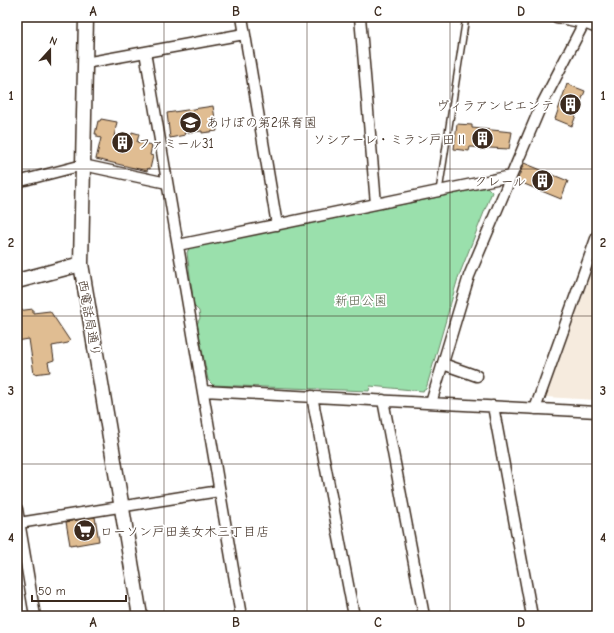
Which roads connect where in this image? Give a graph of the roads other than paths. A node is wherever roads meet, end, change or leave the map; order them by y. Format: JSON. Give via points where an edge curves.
{"nodes":[{"id":1,"x":86,"y":17,"type":"edge"},
{"id":2,"x":242,"y":17,"type":"edge"},
{"id":3,"x":360,"y":17,"type":"edge"},
{"id":4,"x":466,"y":17,"type":"edge"},
{"id":5,"x":556,"y":17,"type":"edge"},
{"id":6,"x":586,"y":20,"type":"edge"},
{"id":7,"x":597,"y":28,"type":"edge"},
{"id":8,"x":244,"y":34,"type":"junction"},
{"id":9,"x":145,"y":52,"type":"junction"},
{"id":10,"x":85,"y":63,"type":"junction"},
{"id":11,"x":83,"y":165,"type":"junction"},
{"id":12,"x":511,"y":176,"type":"junction"},
{"id":13,"x":17,"y":182,"type":"edge"},
{"id":14,"x":167,"y":183,"type":"junction"},
{"id":15,"x":439,"y":191,"type":"junction"},
{"id":16,"x":376,"y":204,"type":"junction"},
{"id":17,"x":276,"y":225,"type":"junction"},
{"id":18,"x":597,"y":236,"type":"edge"},
{"id":19,"x":178,"y":245,"type":"junction"},
{"id":20,"x":81,"y":264,"type":"junction"},
{"id":21,"x":17,"y":281,"type":"edge"},
{"id":22,"x":443,"y":364,"type":"junction"},
{"id":23,"x":477,"y":376,"type":"dead end"},
{"id":24,"x":202,"y":391,"type":"junction"},
{"id":25,"x":312,"y":396,"type":"junction"},
{"id":26,"x":383,"y":400,"type":"junction"},
{"id":27,"x":431,"y":403,"type":"junction"},
{"id":28,"x":493,"y":406,"type":"junction"},
{"id":29,"x":535,"y":408,"type":"junction"},
{"id":30,"x":597,"y":412,"type":"edge"},
{"id":31,"x":219,"y":491,"type":"junction"},
{"id":32,"x":122,"y":507,"type":"junction"},
{"id":33,"x":17,"y":509,"type":"edge"},
{"id":34,"x":19,"y":523,"type":"junction"},
{"id":35,"x":35,"y":616,"type":"edge"},
{"id":36,"x":140,"y":616,"type":"edge"},
{"id":37,"x":241,"y":616,"type":"edge"},
{"id":38,"x":354,"y":616,"type":"edge"},
{"id":39,"x":424,"y":616,"type":"edge"},
{"id":40,"x":532,"y":616,"type":"edge"}],
"edges":[{"from":1,"to":10,"type":"street","name":"西電話局通り"},
{"from":2,"to":8,"type":"street"},
{"from":3,"to":16,"type":"street"},
{"from":4,"to":15,"type":"lane"},
{"from":5,"to":6,"type":"street"},
{"from":6,"to":7,"type":"street"},
{"from":6,"to":12,"type":"street","via":[[540,108]]},
{"from":8,"to":9,"type":"street"},
{"from":8,"to":17,"type":"street"},
{"from":9,"to":10,"type":"street"},
{"from":9,"to":14,"type":"street"},
{"from":10,"to":11,"type":"street","name":"西電話局通り"},
{"from":11,"to":13,"type":"street"},
{"from":11,"to":14,"type":"street"},
{"from":11,"to":20,"type":"street","name":"西電話局通り"},
{"from":12,"to":15,"type":"street"},
{"from":12,"to":22,"type":"street","via":[[469,276]]},
{"from":14,"to":19,"type":"street"},
{"from":15,"to":16,"type":"street"},
{"from":16,"to":17,"type":"street"},
{"from":17,"to":19,"type":"street"},
{"from":18,"to":29,"type":"street"},
{"from":19,"to":24,"type":"street"},
{"from":20,"to":21,"type":"street"},
{"from":20,"to":32,"type":"street","name":"西電話局通り"},
{"from":22,"to":23,"type":"street"},
{"from":22,"to":27,"type":"street"},
{"from":24,"to":25,"type":"street"},
{"from":24,"to":31,"type":"street"},
{"from":25,"to":26,"type":"street"},
{"from":25,"to":38,"type":"street"},
{"from":26,"to":27,"type":"street"},
{"from":26,"to":39,"type":"street"},
{"from":27,"to":28,"type":"street"},
{"from":28,"to":29,"type":"street"},
{"from":28,"to":40,"type":"street"},
{"from":29,"to":30,"type":"street"},
{"from":31,"to":32,"type":"street"},
{"from":31,"to":37,"type":"street"},
{"from":32,"to":34,"type":"street"},
{"from":32,"to":36,"type":"street","name":"西電話局通り"},
{"from":33,"to":34,"type":"street"},
{"from":34,"to":35,"type":"street"}]}
